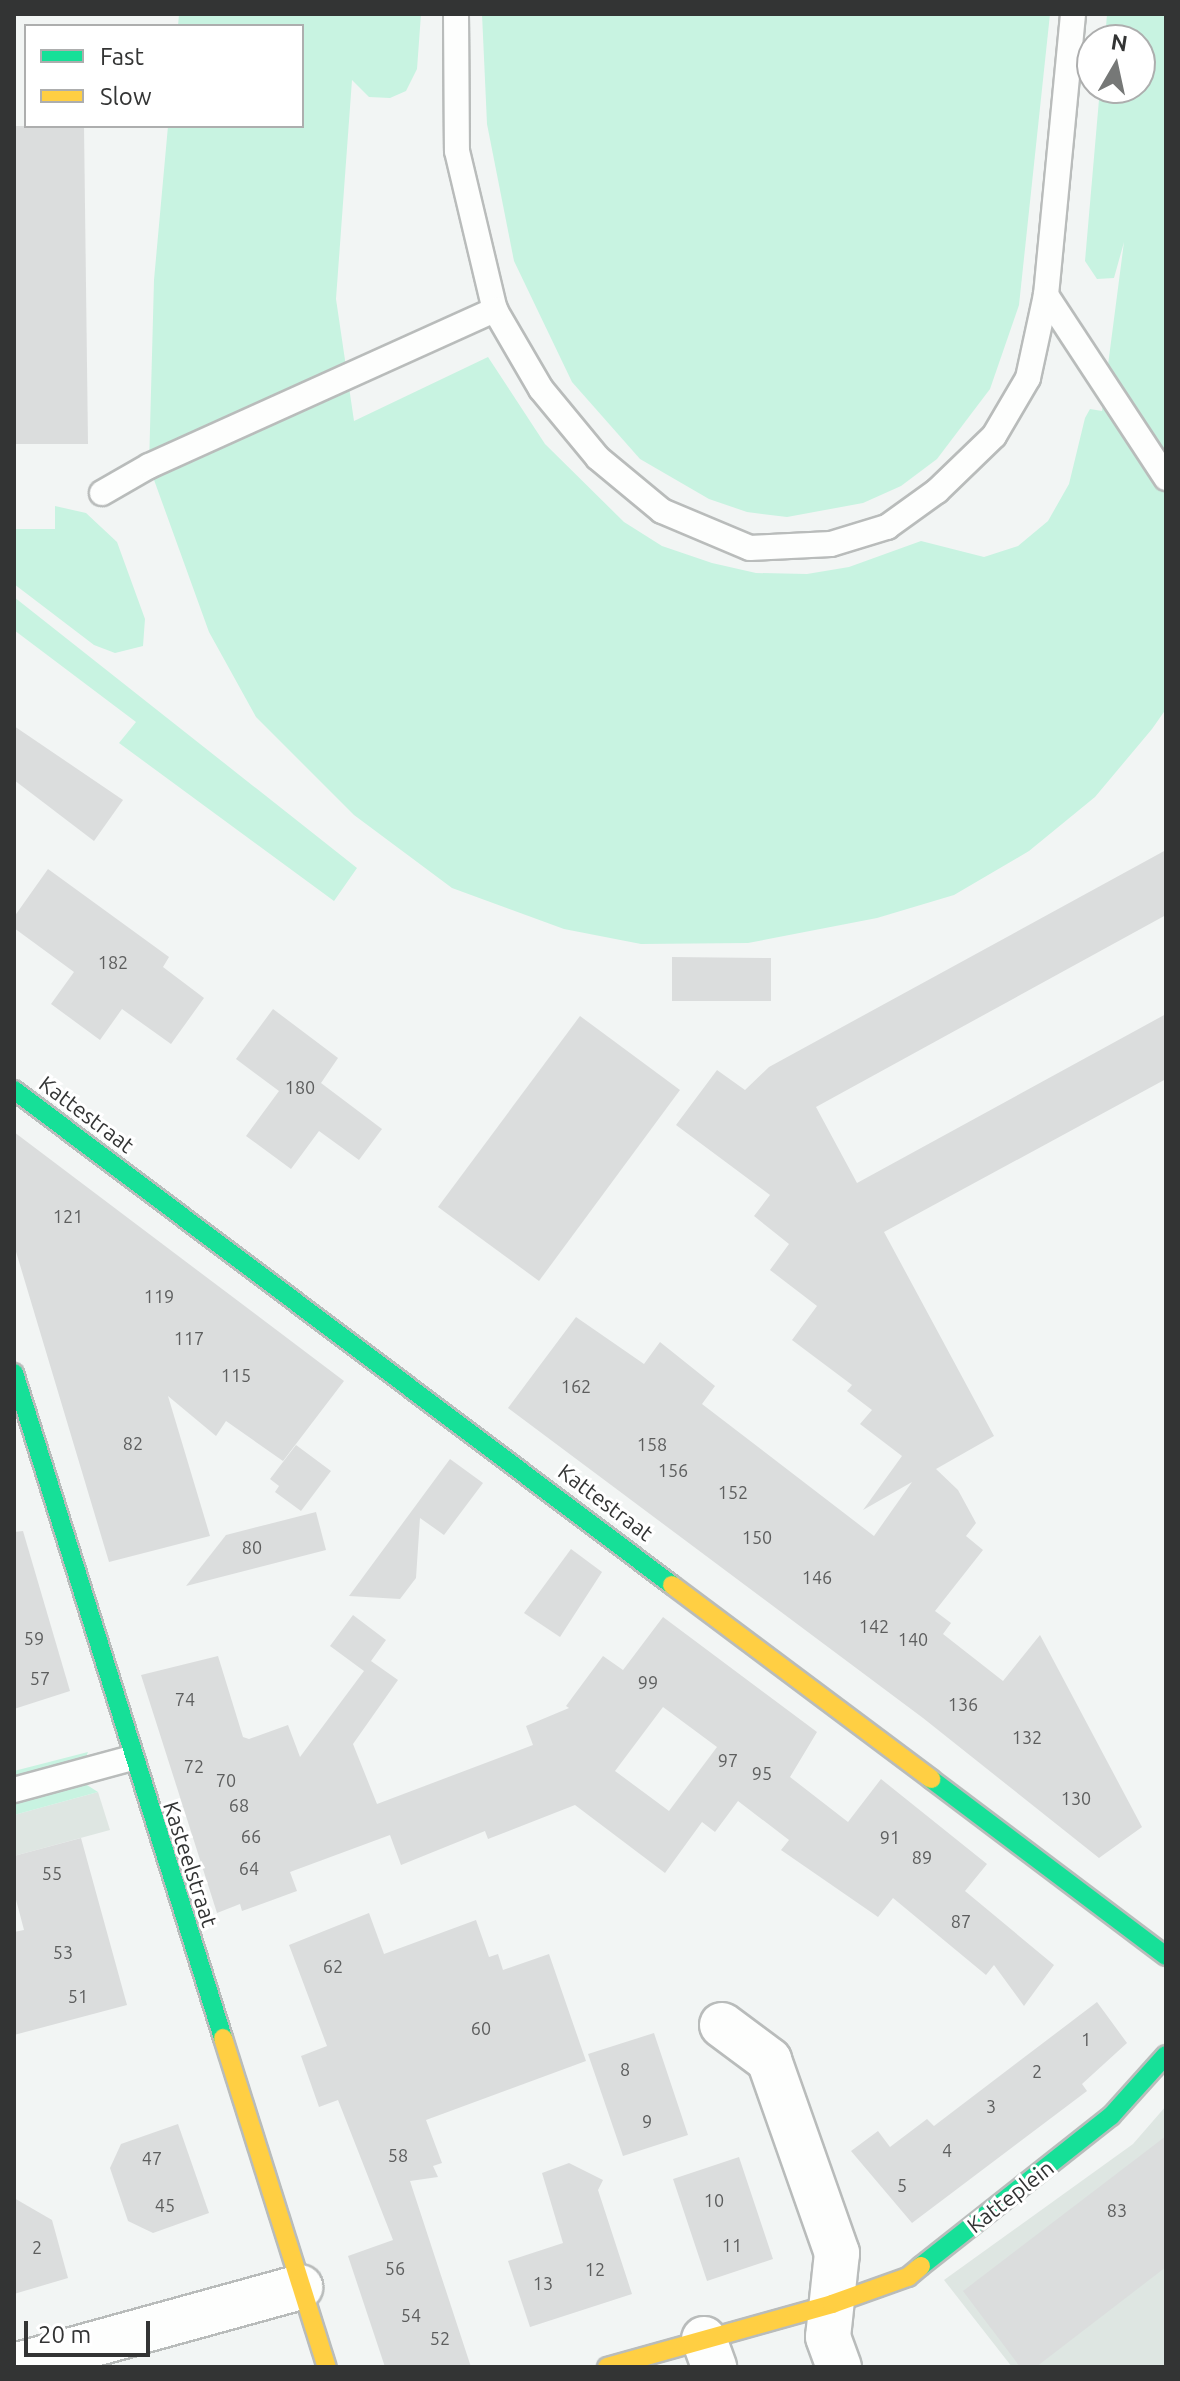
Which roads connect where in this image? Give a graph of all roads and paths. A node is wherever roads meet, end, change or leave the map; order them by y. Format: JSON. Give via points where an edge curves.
{"nodes":[{"id":1,"x":456,"y":14,"type":"edge"},
{"id":2,"x":1073,"y":14,"type":"edge"},
{"id":3,"x":1046,"y":295,"type":"junction"},
{"id":4,"x":495,"y":310,"type":"junction"},
{"id":5,"x":1166,"y":478,"type":"edge"},
{"id":6,"x":102,"y":493,"type":"dead end"},
{"id":7,"x":14,"y":1090,"type":"edge"},
{"id":8,"x":14,"y":1373,"type":"edge"},
{"id":9,"x":132,"y":1758,"type":"junction"},
{"id":10,"x":14,"y":1790,"type":"edge"},
{"id":11,"x":1166,"y":1956,"type":"edge"},
{"id":12,"x":722,"y":2025,"type":"dead end"},
{"id":13,"x":1166,"y":2055,"type":"edge"},
{"id":14,"x":300,"y":2287,"type":"junction"},
{"id":15,"x":832,"y":2304,"type":"junction"},
{"id":16,"x":709,"y":2353,"type":"edge"},
{"id":17,"x":18,"y":2366,"type":"edge"},
{"id":18,"x":327,"y":2367,"type":"edge"},
{"id":19,"x":607,"y":2367,"type":"edge"},
{"id":20,"x":839,"y":2367,"type":"edge"}],
"edges":[{"from":1,"to":4,"type":"lane","via":[[457,151]]},
{"from":2,"to":3,"type":"lane"},
{"from":3,"to":4,"type":"lane","via":[[1028,378],[994,436],[937,491],[887,527],[845,540],[750,548],[662,511],[598,458],[541,389]]},
{"from":3,"to":5,"type":"lane"},
{"from":4,"to":6,"type":"lane","via":[[149,466]]},
{"from":7,"to":11,"type":"street","name":"Kattestraat"},
{"from":8,"to":9,"type":"street","name":"Kasteelstraat"},
{"from":9,"to":10,"type":"lane"},
{"from":9,"to":14,"type":"street","name":"Kasteelstraat"},
{"from":12,"to":15,"type":"street","via":[[769,2060],[837,2253]]},
{"from":13,"to":15,"type":"street","name":"Katteplein","via":[[1111,2116],[908,2277]]},
{"from":14,"to":17,"type":"street"},
{"from":14,"to":18,"type":"street","name":"Kasteelstraat"},
{"from":15,"to":16,"type":"street","name":"Katteplein"},
{"from":15,"to":20,"type":"street","via":[[828,2337]]},
{"from":16,"to":19,"type":"street","name":"Katteplein"}]}
